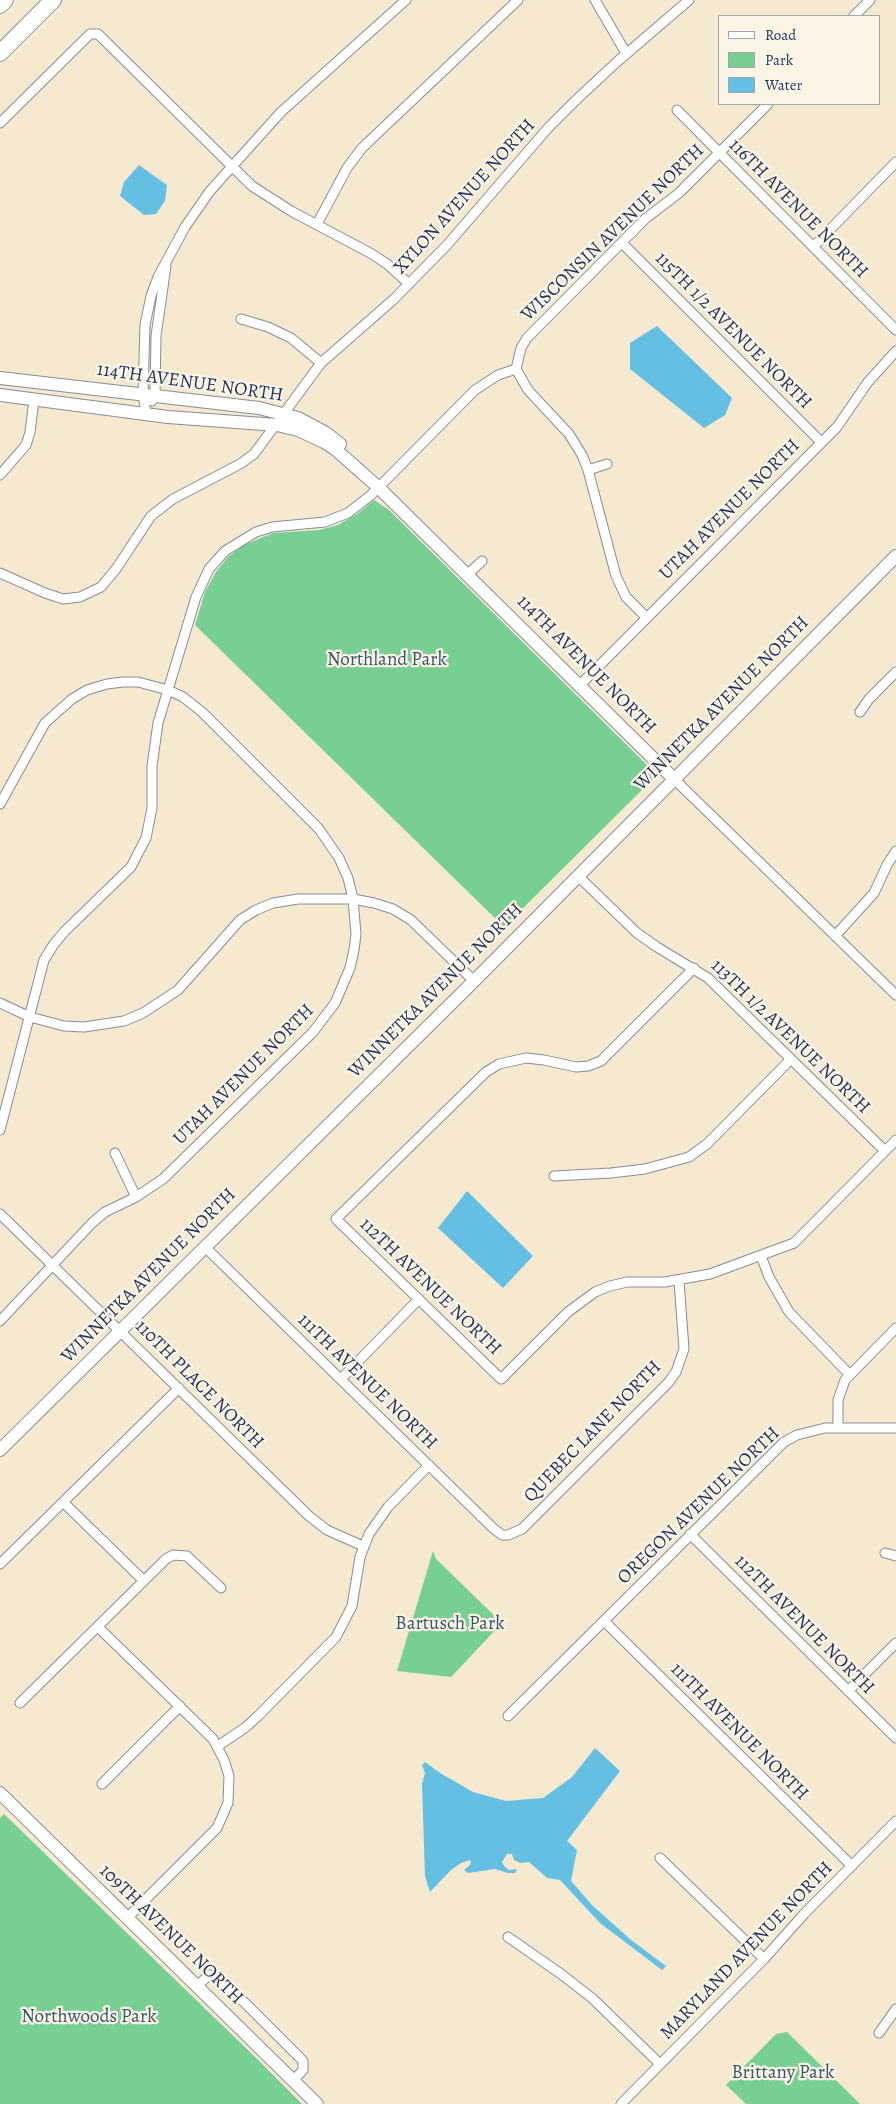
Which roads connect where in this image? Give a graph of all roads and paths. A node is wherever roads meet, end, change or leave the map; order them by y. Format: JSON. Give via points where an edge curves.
{"nodes":[{"id":1,"x":5,"y":0,"type":"edge"},
{"id":2,"x":53,"y":0,"type":"edge"},
{"id":3,"x":406,"y":0,"type":"edge"},
{"id":4,"x":518,"y":0,"type":"edge"},
{"id":5,"x":595,"y":0,"type":"edge"},
{"id":6,"x":689,"y":0,"type":"edge"},
{"id":7,"x":870,"y":0,"type":"edge"},
{"id":8,"x":0,"y":5,"type":"edge"},
{"id":9,"x":855,"y":15,"type":"edge"},
{"id":10,"x":0,"y":52,"type":"edge"},
{"id":11,"x":626,"y":53,"type":"junction"},
{"id":12,"x":767,"y":105,"type":"edge"},
{"id":13,"x":677,"y":110,"type":"dead end"},
{"id":14,"x":0,"y":123,"type":"edge"},
{"id":15,"x":719,"y":153,"type":"junction"},
{"id":16,"x":896,"y":162,"type":"edge"},
{"id":17,"x":231,"y":166,"type":"junction"},
{"id":18,"x":317,"y":224,"type":"junction"},
{"id":19,"x":622,"y":243,"type":"junction"},
{"id":20,"x":813,"y":247,"type":"junction"},
{"id":21,"x":409,"y":284,"type":"junction"},
{"id":22,"x":241,"y":319,"type":"dead end"},
{"id":23,"x":896,"y":330,"type":"edge"},
{"id":24,"x":896,"y":351,"type":"edge"},
{"id":25,"x":321,"y":363,"type":"junction"},
{"id":26,"x":516,"y":369,"type":"junction"},
{"id":27,"x":0,"y":378,"type":"edge"},
{"id":28,"x":149,"y":394,"type":"junction"},
{"id":29,"x":0,"y":395,"type":"edge"},
{"id":30,"x":34,"y":400,"type":"junction"},
{"id":31,"x":146,"y":412,"type":"junction"},
{"id":32,"x":286,"y":414,"type":"junction"},
{"id":33,"x":277,"y":425,"type":"junction"},
{"id":34,"x":821,"y":442,"type":"junction"},
{"id":35,"x":607,"y":464,"type":"dead end"},
{"id":36,"x":588,"y":470,"type":"junction"},
{"id":37,"x":0,"y":475,"type":"edge"},
{"id":38,"x":378,"y":487,"type":"junction"},
{"id":39,"x":896,"y":556,"type":"edge"},
{"id":40,"x":482,"y":561,"type":"dead end"},
{"id":41,"x":0,"y":573,"type":"edge"},
{"id":42,"x":467,"y":575,"type":"junction"},
{"id":43,"x":646,"y":617,"type":"junction"},
{"id":44,"x":896,"y":672,"type":"edge"},
{"id":45,"x":580,"y":685,"type":"junction"},
{"id":46,"x":168,"y":690,"type":"junction"},
{"id":47,"x":860,"y":712,"type":"dead end"},
{"id":48,"x":674,"y":779,"type":"junction"},
{"id":49,"x":0,"y":804,"type":"edge"},
{"id":50,"x":896,"y":852,"type":"edge"},
{"id":51,"x":578,"y":876,"type":"junction"},
{"id":52,"x":353,"y":899,"type":"junction"},
{"id":53,"x":835,"y":936,"type":"junction"},
{"id":54,"x":694,"y":968,"type":"junction"},
{"id":55,"x":474,"y":981,"type":"junction"},
{"id":56,"x":896,"y":995,"type":"edge"},
{"id":57,"x":0,"y":1003,"type":"edge"},
{"id":58,"x":30,"y":1017,"type":"junction"},
{"id":59,"x":791,"y":1059,"type":"junction"},
{"id":60,"x":0,"y":1130,"type":"edge"},
{"id":61,"x":896,"y":1140,"type":"edge"},
{"id":62,"x":885,"y":1151,"type":"junction"},
{"id":63,"x":115,"y":1153,"type":"dead end"},
{"id":64,"x":554,"y":1176,"type":"dead end"},
{"id":65,"x":136,"y":1197,"type":"junction"},
{"id":66,"x":0,"y":1214,"type":"edge"},
{"id":67,"x":205,"y":1247,"type":"junction"},
{"id":68,"x":761,"y":1256,"type":"junction"},
{"id":69,"x":52,"y":1264,"type":"junction"},
{"id":70,"x":678,"y":1281,"type":"junction"},
{"id":71,"x":418,"y":1299,"type":"junction"},
{"id":72,"x":0,"y":1321,"type":"edge"},
{"id":73,"x":896,"y":1328,"type":"edge"},
{"id":74,"x":121,"y":1330,"type":"junction"},
{"id":75,"x":850,"y":1375,"type":"junction"},
{"id":76,"x":341,"y":1379,"type":"junction"},
{"id":77,"x":179,"y":1388,"type":"junction"},
{"id":78,"x":838,"y":1428,"type":"junction"},
{"id":79,"x":896,"y":1428,"type":"edge"},
{"id":80,"x":0,"y":1450,"type":"edge"},
{"id":81,"x":429,"y":1465,"type":"junction"},
{"id":82,"x":63,"y":1502,"type":"junction"},
{"id":83,"x":690,"y":1534,"type":"junction"},
{"id":84,"x":508,"y":1535,"type":"joint"},
{"id":85,"x":363,"y":1546,"type":"junction"},
{"id":86,"x":886,"y":1553,"type":"dead end"},
{"id":87,"x":896,"y":1556,"type":"edge"},
{"id":88,"x":0,"y":1564,"type":"edge"},
{"id":89,"x":144,"y":1581,"type":"junction"},
{"id":90,"x":221,"y":1588,"type":"dead end"},
{"id":91,"x":604,"y":1621,"type":"junction"},
{"id":92,"x":98,"y":1627,"type":"junction"},
{"id":93,"x":896,"y":1643,"type":"edge"},
{"id":94,"x":848,"y":1691,"type":"junction"},
{"id":95,"x":20,"y":1704,"type":"dead end"},
{"id":96,"x":180,"y":1706,"type":"junction"},
{"id":97,"x":508,"y":1716,"type":"dead end"},
{"id":98,"x":896,"y":1738,"type":"edge"},
{"id":99,"x":218,"y":1746,"type":"junction"},
{"id":100,"x":102,"y":1784,"type":"dead end"},
{"id":101,"x":0,"y":1794,"type":"edge"},
{"id":102,"x":896,"y":1821,"type":"edge"},
{"id":103,"x":660,"y":1858,"type":"dead end"},
{"id":104,"x":852,"y":1866,"type":"junction"},
{"id":105,"x":127,"y":1918,"type":"junction"},
{"id":106,"x":508,"y":1937,"type":"dead end"},
{"id":107,"x":764,"y":1959,"type":"junction"},
{"id":108,"x":196,"y":1987,"type":"junction"},
{"id":109,"x":896,"y":2008,"type":"edge"},
{"id":110,"x":879,"y":2033,"type":"dead end"},
{"id":111,"x":660,"y":2064,"type":"junction"},
{"id":112,"x":293,"y":2081,"type":"junction"},
{"id":113,"x":317,"y":2104,"type":"edge"},
{"id":114,"x":621,"y":2104,"type":"edge"}],
"edges":[{"from":1,"to":8,"type":"highway"},
{"from":2,"to":10,"type":"highway"},
{"from":3,"to":17,"type":"street","via":[[298,96]]},
{"from":4,"to":18,"type":"street","via":[[362,148],[347,168]]},
{"from":5,"to":11,"type":"street"},
{"from":6,"to":11,"type":"street","name":"XYLON AVENUE NORTH"},
{"from":7,"to":9,"type":"street"},
{"from":11,"to":21,"type":"street","name":"XYLON AVENUE NORTH","via":[[548,128]]},
{"from":12,"to":15,"type":"street","name":"WISCONSIN AVENUE NORTH"},
{"from":13,"to":15,"type":"street","name":"116TH AVENUE NORTH"},
{"from":14,"to":17,"type":"street","via":[[90,34],[98,34]]},
{"from":15,"to":19,"type":"street","name":"WISCONSIN AVENUE NORTH"},
{"from":15,"to":20,"type":"street","name":"116TH AVENUE NORTH"},
{"from":16,"to":20,"type":"street"},
{"from":17,"to":18,"type":"street","via":[[264,195]]},
{"from":17,"to":28,"type":"street","via":[[196,209],[166,263]]},
{"from":18,"to":21,"type":"street","via":[[372,254]]},
{"from":19,"to":26,"type":"street","name":"WISCONSIN AVENUE NORTH","via":[[527,338]]},
{"from":19,"to":34,"type":"street","name":"115TH 1/2 AVENUE NORTH"},
{"from":20,"to":23,"type":"street","name":"116TH AVENUE NORTH"},
{"from":21,"to":25,"type":"street","name":"XYLON AVENUE NORTH"},
{"from":22,"to":25,"type":"street","via":[[291,338]]},
{"from":24,"to":34,"type":"street","name":"UTAH AVENUE NORTH","via":[[868,382],[837,427]]},
{"from":25,"to":32,"type":"street","name":"XYLON AVENUE NORTH"},
{"from":26,"to":36,"type":"street","via":[[528,390],[572,439]]},
{"from":26,"to":38,"type":"street","via":[[498,375],[475,390]]},
{"from":27,"to":28,"type":"street","name":"114TH AVENUE NORTH"},
{"from":28,"to":31,"type":"street"},
{"from":28,"to":32,"type":"street","name":"114TH AVENUE NORTH"},
{"from":29,"to":30,"type":"street","name":"114TH AVENUE NORTH"},
{"from":30,"to":31,"type":"street","name":"114TH AVENUE NORTH"},
{"from":30,"to":37,"type":"street","via":[[26,445]]},
{"from":31,"to":33,"type":"street","name":"114TH AVENUE NORTH","via":[[168,417]]},
{"from":32,"to":33,"type":"street","name":"XYLON AVENUE NORTH"},
{"from":32,"to":38,"type":"street","name":"114TH AVENUE NORTH","via":[[317,427],[337,441],[367,470]]},
{"from":33,"to":38,"type":"street","name":"114TH AVENUE NORTH","via":[[324,442]]},
{"from":33,"to":41,"type":"street","name":"XYLON AVENUE NORTH","via":[[248,459],[151,516],[108,581],[96,590],[73,599],[54,597]]},
{"from":34,"to":43,"type":"street","name":"UTAH AVENUE NORTH"},
{"from":35,"to":36,"type":"street"},
{"from":36,"to":43,"type":"street","via":[[616,576],[626,598]]},
{"from":38,"to":42,"type":"street","name":"114TH AVENUE NORTH"},
{"from":38,"to":46,"type":"street","via":[[360,504],[335,520],[265,529],[243,538],[219,556],[198,590]]},
{"from":39,"to":48,"type":"street","name":"WINNETKA AVENUE NORTH"},
{"from":40,"to":42,"type":"street"},
{"from":42,"to":45,"type":"street","name":"114TH AVENUE NORTH"},
{"from":43,"to":45,"type":"street","name":"UTAH AVENUE NORTH"},
{"from":44,"to":47,"type":"street"},
{"from":45,"to":48,"type":"street","name":"114TH AVENUE NORTH"},
{"from":46,"to":49,"type":"street","via":[[138,682],[123,682],[87,690],[72,699],[45,723]]},
{"from":46,"to":52,"type":"street","name":"UTAH AVENUE NORTH","via":[[202,712],[319,829],[348,878]]},
{"from":46,"to":58,"type":"street","via":[[154,745],[150,823],[140,853],[132,866],[54,944],[38,977]]},
{"from":48,"to":51,"type":"street","name":"WINNETKA AVENUE NORTH"},
{"from":48,"to":53,"type":"street","name":"114TH AVENUE NORTH"},
{"from":50,"to":53,"type":"street","via":[[874,893]]},
{"from":51,"to":54,"type":"street","name":"113TH 1/2 AVENUE NORTH","via":[[637,933]]},
{"from":51,"to":55,"type":"street","name":"WINNETKA AVENUE NORTH"},
{"from":52,"to":55,"type":"street","via":[[393,909],[411,920]]},
{"from":52,"to":58,"type":"street","via":[[298,899],[256,910],[240,920],[178,990],[143,1013],[124,1021],[84,1027]]},
{"from":52,"to":65,"type":"street","name":"UTAH AVENUE NORTH","via":[[354,950],[346,980],[328,1014],[176,1166]]},
{"from":53,"to":56,"type":"street","name":"114TH AVENUE NORTH"},
{"from":54,"to":59,"type":"street","name":"113TH 1/2 AVENUE NORTH","via":[[722,990]]},
{"from":54,"to":71,"type":"street","name":"112TH AVENUE NORTH","via":[[601,1061],[576,1068],[526,1058],[499,1064],[486,1072],[336,1219]]},
{"from":55,"to":67,"type":"street","name":"WINNETKA AVENUE NORTH"},
{"from":57,"to":58,"type":"street"},
{"from":58,"to":60,"type":"street"},
{"from":59,"to":62,"type":"street","name":"113TH 1/2 AVENUE NORTH"},
{"from":59,"to":64,"type":"street","via":[[689,1158],[645,1169]]},
{"from":61,"to":62,"type":"street"},
{"from":62,"to":68,"type":"street","via":[[801,1237]]},
{"from":63,"to":65,"type":"street"},
{"from":65,"to":69,"type":"street","name":"UTAH AVENUE NORTH","via":[[105,1212]]},
{"from":66,"to":69,"type":"street","name":"110TH PLACE NORTH"},
{"from":67,"to":74,"type":"street","name":"WINNETKA AVENUE NORTH"},
{"from":67,"to":76,"type":"street","name":"111TH AVENUE NORTH"},
{"from":68,"to":70,"type":"street","via":[[710,1274]]},
{"from":68,"to":75,"type":"street","via":[[775,1290],[789,1312]]},
{"from":69,"to":72,"type":"street","name":"UTAH AVENUE NORTH"},
{"from":69,"to":74,"type":"street","name":"110TH PLACE NORTH"},
{"from":70,"to":71,"type":"street","name":"112TH AVENUE NORTH","via":[[627,1282],[595,1292],[568,1312],[501,1379]]},
{"from":70,"to":84,"type":"street","name":"QUEBEC LANE NORTH","via":[[684,1349],[676,1372],[522,1529]]},
{"from":71,"to":76,"type":"street"},
{"from":73,"to":75,"type":"street"},
{"from":74,"to":77,"type":"street","name":"110TH PLACE NORTH"},
{"from":74,"to":80,"type":"street","name":"WINNETKA AVENUE NORTH"},
{"from":75,"to":78,"type":"street","via":[[838,1400]]},
{"from":76,"to":81,"type":"street","name":"111TH AVENUE NORTH"},
{"from":77,"to":82,"type":"street"},
{"from":77,"to":85,"type":"street","name":"110TH PLACE NORTH","via":[[309,1516],[327,1530]]},
{"from":78,"to":79,"type":"street","name":"OREGON AVENUE NORTH"},
{"from":78,"to":83,"type":"street","name":"OREGON AVENUE NORTH","via":[[810,1431],[784,1442]]},
{"from":81,"to":84,"type":"street","name":"111TH AVENUE NORTH","via":[[493,1528],[502,1535]]},
{"from":81,"to":85,"type":"street","via":[[388,1507]]},
{"from":82,"to":88,"type":"street"},
{"from":82,"to":89,"type":"street"},
{"from":83,"to":91,"type":"street","name":"OREGON AVENUE NORTH"},
{"from":83,"to":94,"type":"street","name":"112TH AVENUE NORTH"},
{"from":85,"to":99,"type":"street","via":[[352,1606],[336,1637],[259,1715]]},
{"from":86,"to":87,"type":"street"},
{"from":89,"to":90,"type":"street","via":[[166,1559],[180,1554],[193,1560]]},
{"from":89,"to":92,"type":"street"},
{"from":91,"to":97,"type":"street","name":"OREGON AVENUE NORTH"},
{"from":91,"to":104,"type":"street","name":"111TH AVENUE NORTH"},
{"from":92,"to":95,"type":"street"},
{"from":92,"to":96,"type":"street"},
{"from":93,"to":94,"type":"street"},
{"from":94,"to":98,"type":"street","name":"112TH AVENUE NORTH"},
{"from":96,"to":99,"type":"street"},
{"from":96,"to":100,"type":"street"},
{"from":99,"to":105,"type":"street","via":[[229,1776],[224,1816],[207,1840]]},
{"from":101,"to":105,"type":"street","name":"109TH AVENUE NORTH"},
{"from":102,"to":104,"type":"street","name":"MARYLAND AVENUE NORTH"},
{"from":103,"to":107,"type":"street"},
{"from":104,"to":107,"type":"street","name":"MARYLAND AVENUE NORTH"},
{"from":105,"to":108,"type":"street","name":"109TH AVENUE NORTH"},
{"from":106,"to":111,"type":"street","via":[[592,1998]]},
{"from":107,"to":111,"type":"street","name":"MARYLAND AVENUE NORTH"},
{"from":108,"to":112,"type":"street","name":"109TH AVENUE NORTH"},
{"from":108,"to":112,"type":"street","via":[[209,1975],[216,1976],[246,2004],[303,2061],[303,2070]]},
{"from":109,"to":110,"type":"street"},
{"from":111,"to":114,"type":"street","name":"MARYLAND AVENUE NORTH"},
{"from":112,"to":113,"type":"street","name":"109TH AVENUE NORTH"}]}
